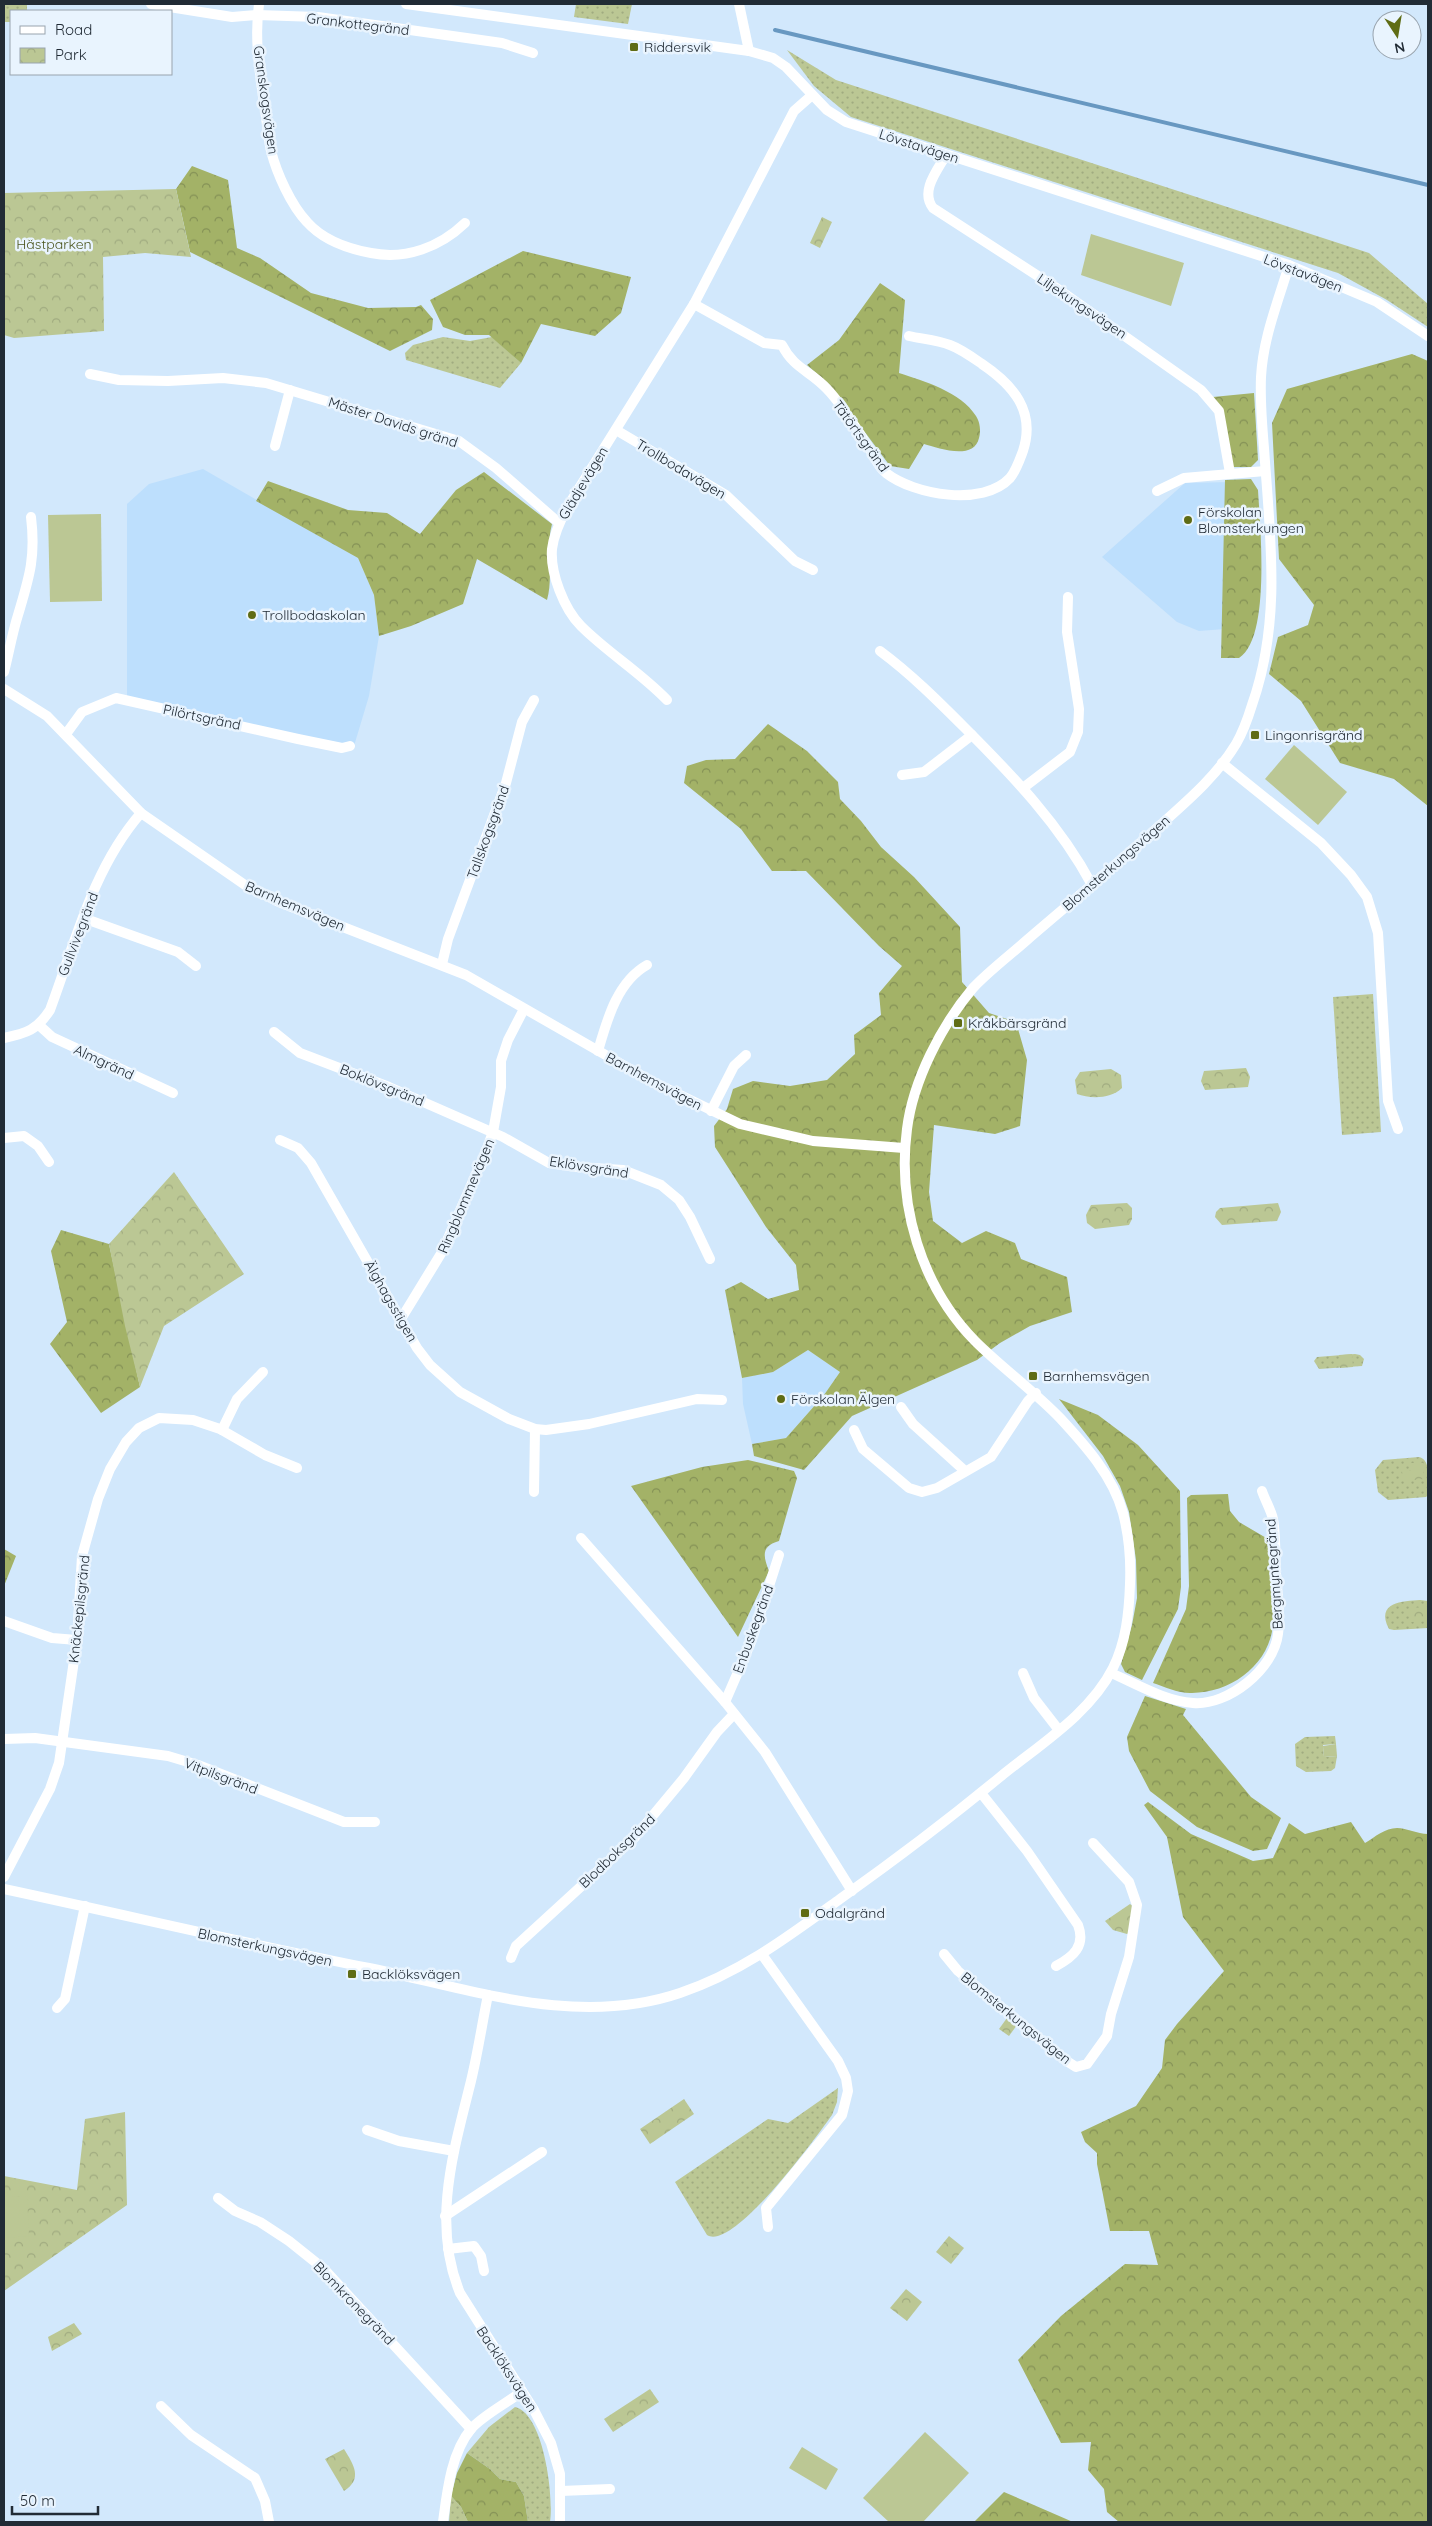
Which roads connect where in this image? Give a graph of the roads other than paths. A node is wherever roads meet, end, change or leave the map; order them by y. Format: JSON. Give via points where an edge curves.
{"nodes":[{"id":1,"x":151,"y":4,"type":"edge"},
{"id":2,"x":259,"y":4,"type":"edge"},
{"id":3,"x":406,"y":4,"type":"edge"},
{"id":4,"x":739,"y":4,"type":"edge"},
{"id":5,"x":258,"y":15,"type":"junction"},
{"id":6,"x":749,"y":51,"type":"junction"},
{"id":7,"x":533,"y":53,"type":"dead end"},
{"id":8,"x":811,"y":96,"type":"junction"},
{"id":9,"x":946,"y":155,"type":"junction"},
{"id":10,"x":465,"y":222,"type":"dead end"},
{"id":11,"x":1288,"y":265,"type":"junction"},
{"id":12,"x":694,"y":304,"type":"junction"},
{"id":13,"x":909,"y":336,"type":"dead end"},
{"id":14,"x":1428,"y":336,"type":"edge"},
{"id":15,"x":90,"y":374,"type":"dead end"},
{"id":16,"x":290,"y":390,"type":"junction"},
{"id":17,"x":616,"y":430,"type":"junction"},
{"id":18,"x":275,"y":446,"type":"dead end"},
{"id":19,"x":1265,"y":471,"type":"junction"},
{"id":20,"x":1230,"y":473,"type":"junction"},
{"id":21,"x":1157,"y":491,"type":"dead end"},
{"id":22,"x":31,"y":517,"type":"dead end"},
{"id":23,"x":559,"y":523,"type":"junction"},
{"id":24,"x":813,"y":570,"type":"dead end"},
{"id":25,"x":1068,"y":596,"type":"dead end"},
{"id":26,"x":880,"y":652,"type":"dead end"},
{"id":27,"x":4,"y":672,"type":"edge"},
{"id":28,"x":4,"y":689,"type":"edge"},
{"id":29,"x":534,"y":700,"type":"dead end"},
{"id":30,"x":667,"y":700,"type":"dead end"},
{"id":31,"x":66,"y":734,"type":"junction"},
{"id":32,"x":972,"y":735,"type":"junction"},
{"id":33,"x":350,"y":746,"type":"dead end"},
{"id":34,"x":1222,"y":762,"type":"junction"},
{"id":35,"x":902,"y":775,"type":"dead end"},
{"id":36,"x":1023,"y":788,"type":"junction"},
{"id":37,"x":141,"y":813,"type":"junction"},
{"id":38,"x":1092,"y":885,"type":"junction"},
{"id":39,"x":83,"y":918,"type":"junction"},
{"id":40,"x":442,"y":964,"type":"junction"},
{"id":41,"x":647,"y":965,"type":"dead end"},
{"id":42,"x":196,"y":966,"type":"dead end"},
{"id":43,"x":524,"y":1009,"type":"junction"},
{"id":44,"x":40,"y":1026,"type":"junction"},
{"id":45,"x":274,"y":1032,"type":"dead end"},
{"id":46,"x":4,"y":1038,"type":"edge"},
{"id":47,"x":598,"y":1051,"type":"junction"},
{"id":48,"x":746,"y":1055,"type":"dead end"},
{"id":49,"x":172,"y":1093,"type":"dead end"},
{"id":50,"x":711,"y":1111,"type":"junction"},
{"id":51,"x":1398,"y":1129,"type":"dead end"},
{"id":52,"x":493,"y":1132,"type":"junction"},
{"id":53,"x":4,"y":1138,"type":"edge"},
{"id":54,"x":280,"y":1140,"type":"dead end"},
{"id":55,"x":904,"y":1148,"type":"junction"},
{"id":56,"x":50,"y":1162,"type":"dead end"},
{"id":57,"x":710,"y":1259,"type":"dead end"},
{"id":58,"x":402,"y":1319,"type":"junction"},
{"id":59,"x":264,"y":1372,"type":"dead end"},
{"id":60,"x":1036,"y":1393,"type":"junction"},
{"id":61,"x":722,"y":1400,"type":"dead end"},
{"id":62,"x":901,"y":1407,"type":"dead end"},
{"id":63,"x":535,"y":1429,"type":"junction"},
{"id":64,"x":222,"y":1430,"type":"junction"},
{"id":65,"x":854,"y":1430,"type":"dead end"},
{"id":66,"x":297,"y":1468,"type":"dead end"},
{"id":67,"x":966,"y":1470,"type":"junction"},
{"id":68,"x":1262,"y":1491,"type":"dead end"},
{"id":69,"x":534,"y":1492,"type":"dead end"},
{"id":70,"x":581,"y":1538,"type":"dead end"},
{"id":71,"x":779,"y":1555,"type":"dead end"},
{"id":72,"x":4,"y":1621,"type":"edge"},
{"id":73,"x":77,"y":1640,"type":"junction"},
{"id":74,"x":1023,"y":1672,"type":"dead end"},
{"id":75,"x":1111,"y":1673,"type":"junction"},
{"id":76,"x":725,"y":1702,"type":"junction"},
{"id":77,"x":734,"y":1714,"type":"junction"},
{"id":78,"x":1058,"y":1729,"type":"junction"},
{"id":79,"x":4,"y":1739,"type":"edge"},
{"id":80,"x":62,"y":1742,"type":"junction"},
{"id":81,"x":981,"y":1793,"type":"junction"},
{"id":82,"x":375,"y":1822,"type":"dead end"},
{"id":83,"x":1094,"y":1843,"type":"dead end"},
{"id":84,"x":4,"y":1877,"type":"edge"},
{"id":85,"x":4,"y":1889,"type":"edge"},
{"id":86,"x":852,"y":1891,"type":"junction"},
{"id":87,"x":86,"y":1906,"type":"junction"},
{"id":88,"x":944,"y":1954,"type":"dead end"},
{"id":89,"x":763,"y":1956,"type":"junction"},
{"id":90,"x":511,"y":1958,"type":"dead end"},
{"id":91,"x":1056,"y":1966,"type":"dead end"},
{"id":92,"x":488,"y":1995,"type":"junction"},
{"id":93,"x":57,"y":2008,"type":"dead end"},
{"id":94,"x":367,"y":2130,"type":"dead end"},
{"id":95,"x":454,"y":2151,"type":"junction"},
{"id":96,"x":542,"y":2152,"type":"dead end"},
{"id":97,"x":218,"y":2198,"type":"dead end"},
{"id":98,"x":445,"y":2216,"type":"junction"},
{"id":99,"x":768,"y":2227,"type":"dead end"},
{"id":100,"x":448,"y":2249,"type":"junction"},
{"id":101,"x":484,"y":2270,"type":"dead end"},
{"id":102,"x":521,"y":2392,"type":"junction"},
{"id":103,"x":161,"y":2406,"type":"dead end"},
{"id":104,"x":471,"y":2429,"type":"junction"},
{"id":105,"x":610,"y":2489,"type":"dead end"},
{"id":106,"x":561,"y":2491,"type":"junction"},
{"id":107,"x":269,"y":2522,"type":"edge"},
{"id":108,"x":443,"y":2522,"type":"edge"},
{"id":109,"x":560,"y":2522,"type":"edge"}],
"edges":[{"from":1,"to":5,"type":"street","name":"Grankottegränd","via":[[232,17]]},
{"from":2,"to":5,"type":"street","name":"Granskogsvägen"},
{"from":3,"to":6,"type":"street","name":"Lövstavägen"},
{"from":4,"to":6,"type":"street"},
{"from":5,"to":7,"type":"street","name":"Grankottegränd","via":[[318,17],[502,43]]},
{"from":5,"to":10,"type":"street","name":"Granskogsvägen","via":[[257,54],[271,151],[283,182],[306,222],[317,232],[345,246],[380,255],[398,255],[410,254],[441,241]]},
{"from":6,"to":8,"type":"street","name":"Lövstavägen","via":[[773,58],[786,67]]},
{"from":8,"to":9,"type":"street","name":"Lövstavägen","via":[[846,122]]},
{"from":8,"to":12,"type":"street","name":"Glädjevägen","via":[[794,111]]},
{"from":9,"to":11,"type":"street","name":"Lövstavägen"},
{"from":9,"to":20,"type":"street","name":"Liljekungsvägen","via":[[928,192],[928,201],[933,208],[1058,289],[1200,390],[1220,411]]},
{"from":11,"to":14,"type":"street","name":"Lövstavägen","via":[[1377,302]]},
{"from":11,"to":19,"type":"street","name":"Blomsterkungsvägen","via":[[1267,335],[1262,367]]},
{"from":12,"to":13,"type":"street","name":"Tätörtsgränd","via":[[764,343],[782,345],[789,359],[828,389],[884,472],[905,484],[946,495],[963,496],[998,486],[1010,478],[1027,440],[1024,405],[999,376],[968,354],[949,344]]},
{"from":12,"to":17,"type":"street","name":"Glädjevägen"},
{"from":15,"to":16,"type":"street","name":"Mäster Davids gränd","via":[[119,380],[223,378],[266,383]]},
{"from":16,"to":18,"type":"street"},
{"from":16,"to":23,"type":"street","name":"Mäster Davids gränd","via":[[458,441],[496,468]]},
{"from":17,"to":23,"type":"street","name":"Glädjevägen"},
{"from":17,"to":24,"type":"street","name":"Trollbodavägen","via":[[726,495],[796,561]]},
{"from":19,"to":20,"type":"street"},
{"from":19,"to":34,"type":"street","name":"Blomsterkungsvägen","via":[[1272,576],[1270,642],[1240,740]]},
{"from":20,"to":21,"type":"street","via":[[1184,478]]},
{"from":22,"to":27,"type":"street","via":[[34,540],[29,584]]},
{"from":23,"to":30,"type":"street","name":"Glädjevägen","via":[[552,549],[553,566],[566,604],[580,625],[647,678]]},
{"from":25,"to":36,"type":"street","via":[[1067,632],[1079,709],[1078,732],[1070,752]]},
{"from":26,"to":32,"type":"street","via":[[908,672]]},
{"from":28,"to":31,"type":"street","name":"Barnhemsvägen","via":[[47,716]]},
{"from":29,"to":40,"type":"street","name":"Tallskogsgränd","via":[[522,722],[506,783],[448,939]]},
{"from":31,"to":33,"type":"street","name":"Pilörtsgränd","via":[[82,712],[116,698],[298,739],[342,748]]},
{"from":31,"to":37,"type":"street","name":"Barnhemsvägen"},
{"from":32,"to":35,"type":"street","via":[[924,772]]},
{"from":32,"to":36,"type":"street"},
{"from":34,"to":38,"type":"street","name":"Blomsterkungsvägen","via":[[1207,783]]},
{"from":34,"to":51,"type":"street","via":[[1321,843],[1367,897],[1378,933],[1388,1101]]},
{"from":36,"to":38,"type":"street","via":[[1056,828]]},
{"from":37,"to":39,"type":"street","name":"Gullvivegränd","via":[[122,836],[106,864]]},
{"from":37,"to":40,"type":"street","name":"Barnhemsvägen","via":[[232,878],[294,908]]},
{"from":38,"to":55,"type":"street","name":"Blomsterkungsvägen","via":[[973,988],[935,1045],[921,1074],[912,1099]]},
{"from":39,"to":42,"type":"street","via":[[178,952]]},
{"from":39,"to":44,"type":"street","name":"Gullvivegränd","via":[[50,1010]]},
{"from":40,"to":43,"type":"street","name":"Barnhemsvägen"},
{"from":41,"to":47,"type":"street","name":"Barnhemsvägen","via":[[632,975],[621,990]]},
{"from":43,"to":47,"type":"street","name":"Barnhemsvägen"},
{"from":43,"to":52,"type":"street","name":"Ringblommevägen","via":[[501,1061],[501,1087]]},
{"from":44,"to":46,"type":"street"},
{"from":44,"to":49,"type":"street","name":"Almgränd","via":[[52,1038]]},
{"from":45,"to":52,"type":"street","name":"Boklövsgränd","via":[[300,1053]]},
{"from":47,"to":50,"type":"street","name":"Barnhemsvägen"},
{"from":48,"to":50,"type":"street","name":"Barnhemsvägen","via":[[734,1066]]},
{"from":50,"to":55,"type":"street","name":"Barnhemsvägen","via":[[740,1124],[786,1136],[858,1146]]},
{"from":52,"to":57,"type":"street","name":"Eklövsgränd","via":[[549,1162],[623,1170],[661,1185],[679,1200]]},
{"from":52,"to":58,"type":"street","name":"Ringblommevägen","via":[[442,1252]]},
{"from":53,"to":56,"type":"street","via":[[24,1136],[38,1146]]},
{"from":54,"to":58,"type":"street","name":"Älghagsstigen","via":[[298,1148],[311,1163]]},
{"from":55,"to":60,"type":"street","name":"Blomsterkungsvägen","via":[[908,1208],[915,1239],[939,1295],[978,1344]]},
{"from":58,"to":63,"type":"street","name":"Älghagsstigen","via":[[417,1348],[444,1379],[477,1402]]},
{"from":59,"to":64,"type":"street","via":[[237,1399]]},
{"from":60,"to":67,"type":"street","via":[[991,1457]]},
{"from":60,"to":75,"type":"street","name":"Blomsterkungsvägen","via":[[1086,1445],[1122,1510],[1131,1560],[1129,1609],[1122,1646]]},
{"from":61,"to":63,"type":"street","name":"Älghagsstigen","via":[[697,1399],[589,1424]]},
{"from":62,"to":67,"type":"street","via":[[913,1424]]},
{"from":63,"to":69,"type":"street"},
{"from":64,"to":66,"type":"street","name":"Knäckepilsgränd","via":[[265,1455]]},
{"from":64,"to":73,"type":"street","name":"Knäckepilsgränd","via":[[193,1420],[159,1418],[139,1428],[126,1442],[98,1499],[82,1556]]},
{"from":65,"to":67,"type":"street","via":[[863,1449],[916,1492],[937,1488]]},
{"from":68,"to":75,"type":"street","name":"Bergmyntegränd","via":[[1272,1518],[1278,1635],[1256,1676],[1238,1691],[1195,1704],[1145,1689]]},
{"from":70,"to":76,"type":"street"},
{"from":71,"to":76,"type":"street","name":"Enbuskegränd","via":[[751,1642]]},
{"from":72,"to":73,"type":"street","via":[[52,1638]]},
{"from":73,"to":80,"type":"street","name":"Knäckepilsgränd"},
{"from":74,"to":78,"type":"street","via":[[1034,1698]]},
{"from":75,"to":78,"type":"street","name":"Blomsterkungsvägen","via":[[1089,1702]]},
{"from":76,"to":77,"type":"street"},
{"from":77,"to":86,"type":"street","via":[[765,1752]]},
{"from":77,"to":90,"type":"street","name":"Blodboksgränd","via":[[635,1837],[516,1946]]},
{"from":78,"to":81,"type":"street","name":"Blomsterkungsvägen"},
{"from":79,"to":80,"type":"street","name":"Vitpilsgränd"},
{"from":80,"to":82,"type":"street","name":"Vitpilsgränd","via":[[168,1756],[198,1764],[344,1822]]},
{"from":80,"to":84,"type":"street","name":"Knäckepilsgränd","via":[[60,1763],[50,1789]]},
{"from":81,"to":86,"type":"street","name":"Blomsterkungsvägen"},
{"from":81,"to":91,"type":"street","via":[[1027,1851],[1078,1925],[1079,1946],[1070,1958]]},
{"from":83,"to":88,"type":"street","name":"Blomsterkungsvägen","via":[[1129,1882],[1137,1905],[1130,1958],[1107,2036],[1087,2064],[1076,2067],[1065,2060],[965,1977]]},
{"from":85,"to":87,"type":"street","name":"Blomsterkungsvägen"},
{"from":86,"to":89,"type":"street","name":"Blomsterkungsvägen"},
{"from":87,"to":92,"type":"street","name":"Blomsterkungsvägen"},
{"from":87,"to":93,"type":"street","via":[[65,1999]]},
{"from":89,"to":92,"type":"street","name":"Blomsterkungsvägen","via":[[710,1982],[637,2004],[568,2008]]},
{"from":89,"to":99,"type":"street","via":[[838,2062],[848,2091],[842,2115],[766,2208]]},
{"from":92,"to":95,"type":"street","name":"Backlöksvägen"},
{"from":94,"to":95,"type":"street","via":[[399,2141]]},
{"from":95,"to":98,"type":"street","name":"Backlöksvägen"},
{"from":96,"to":98,"type":"street"},
{"from":97,"to":104,"type":"street","name":"Blomkronegränd","via":[[289,2241],[324,2269]]},
{"from":98,"to":100,"type":"street","name":"Backlöksvägen"},
{"from":100,"to":101,"type":"street","via":[[474,2246],[481,2256]]},
{"from":100,"to":102,"type":"street","name":"Backlöksvägen","via":[[460,2292]]},
{"from":102,"to":104,"type":"street"},
{"from":102,"to":106,"type":"street","name":"Backlöksvägen","via":[[551,2443]]},
{"from":103,"to":107,"type":"street","via":[[191,2435],[255,2478],[266,2501]]},
{"from":104,"to":108,"type":"street","via":[[458,2453]]},
{"from":105,"to":106,"type":"street"},
{"from":106,"to":109,"type":"street","name":"Backlöksvägen"}]}
